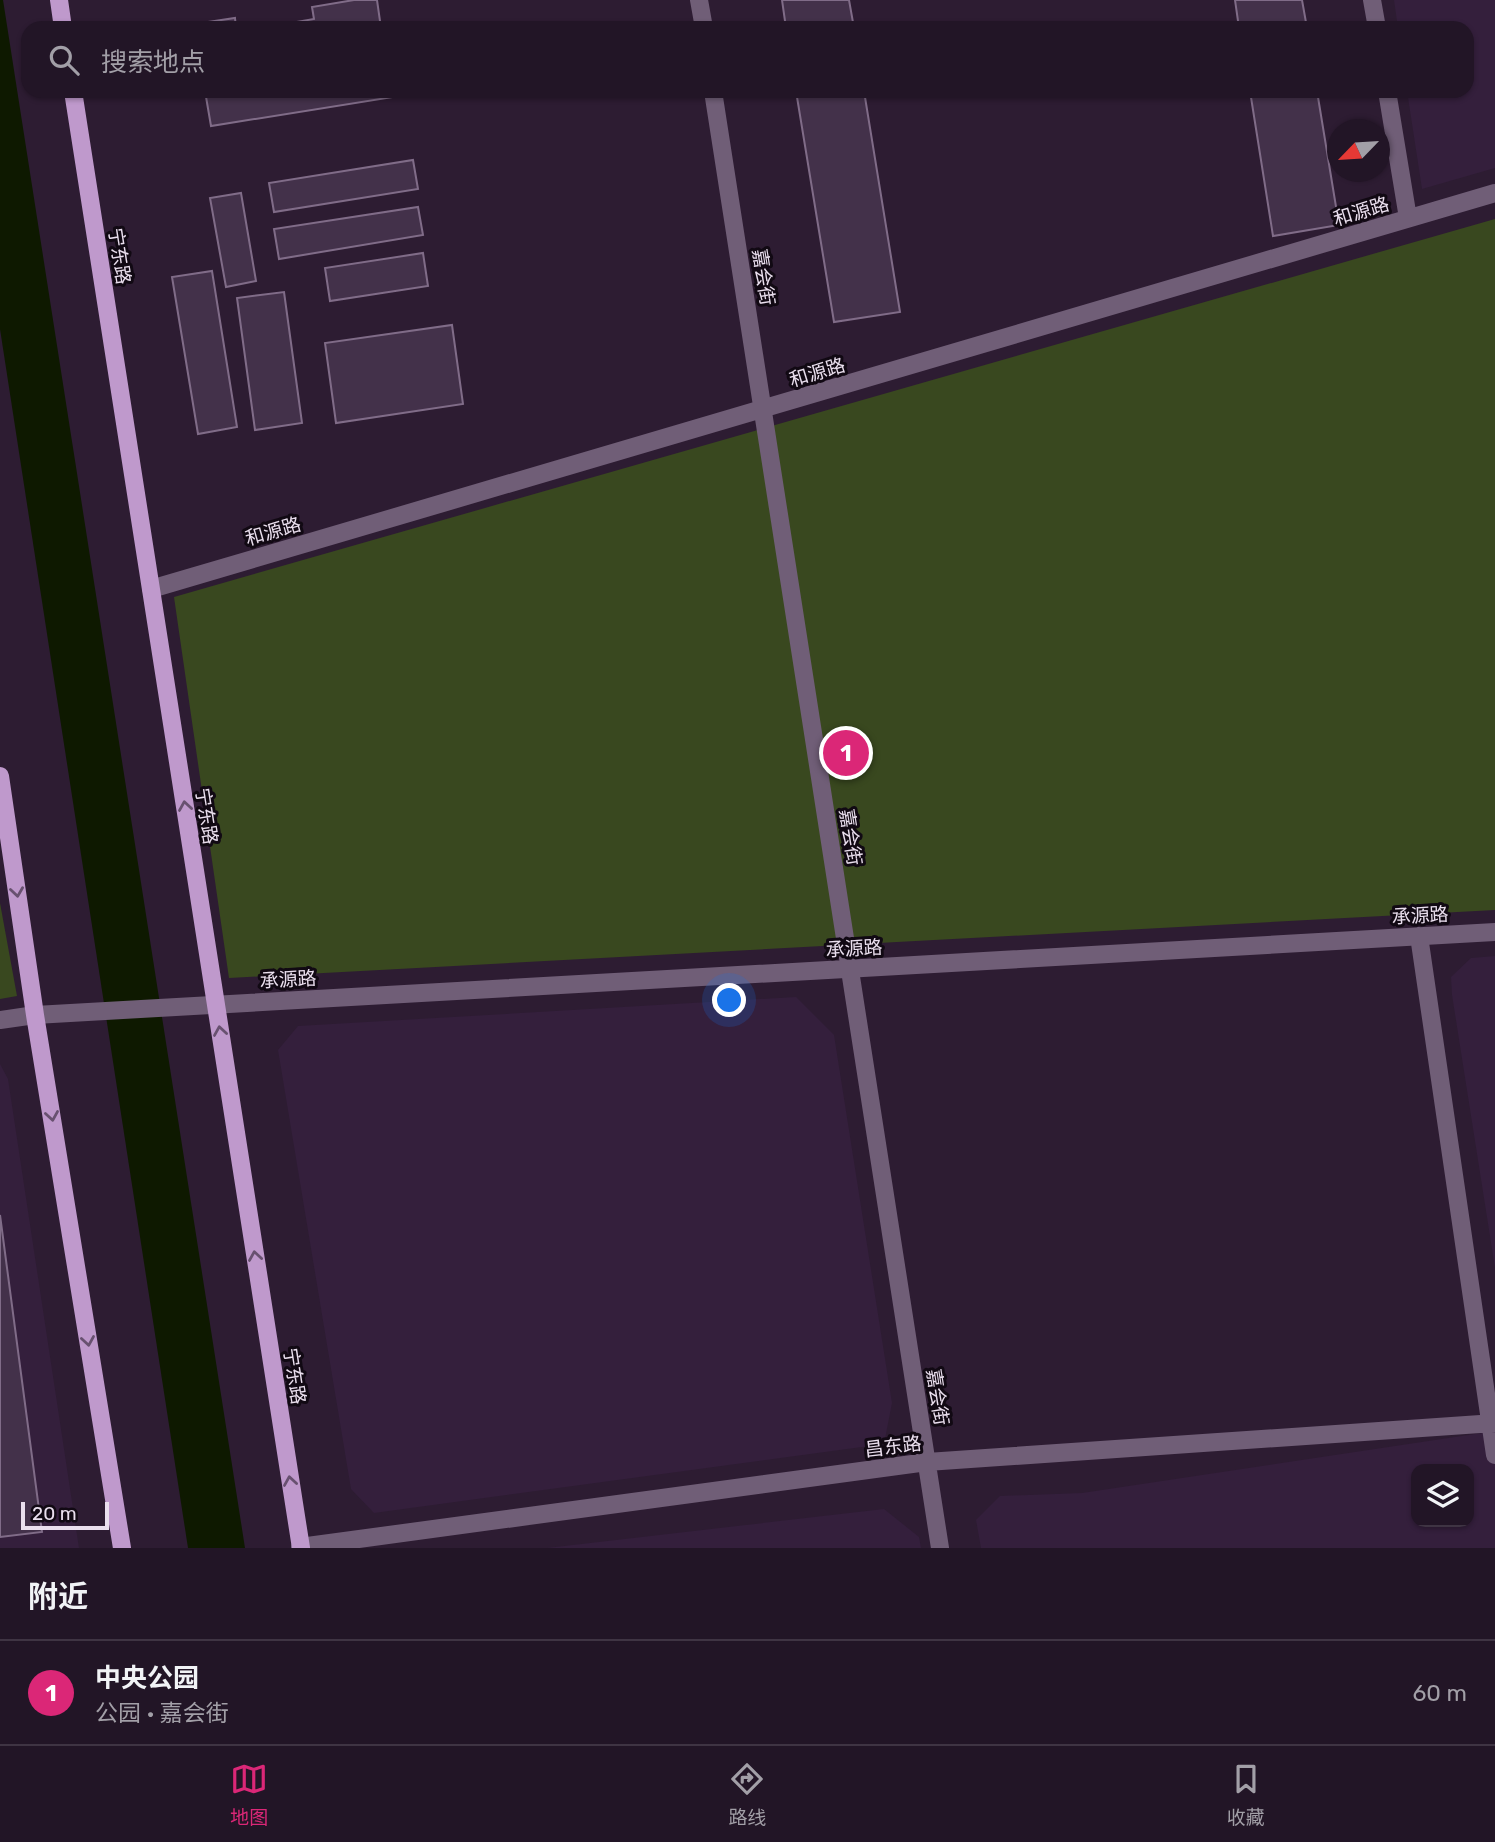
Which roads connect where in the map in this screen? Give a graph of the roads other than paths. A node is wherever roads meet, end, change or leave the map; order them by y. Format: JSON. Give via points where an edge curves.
{"nodes":[{"id":1,"x":59,"y":0,"type":"edge"},
{"id":2,"x":699,"y":0,"type":"edge"},
{"id":3,"x":1372,"y":0,"type":"edge"},
{"id":4,"x":62,"y":21,"type":"edge"},
{"id":5,"x":703,"y":21,"type":"edge"},
{"id":6,"x":1376,"y":21,"type":"edge"},
{"id":7,"x":74,"y":98,"type":"edge"},
{"id":8,"x":714,"y":98,"type":"edge"},
{"id":9,"x":1388,"y":98,"type":"edge"},
{"id":10,"x":1495,"y":193,"type":"edge"},
{"id":11,"x":1408,"y":218,"type":"junction"},
{"id":12,"x":763,"y":410,"type":"junction"},
{"id":13,"x":151,"y":589,"type":"junction"},
{"id":14,"x":0,"y":776,"type":"edge"},
{"id":15,"x":1495,"y":932,"type":"edge"},
{"id":16,"x":1419,"y":936,"type":"junction"},
{"id":17,"x":850,"y":969,"type":"junction"},
{"id":18,"x":216,"y":1004,"type":"junction"},
{"id":19,"x":35,"y":1015,"type":"junction"},
{"id":20,"x":0,"y":1020,"type":"edge"},
{"id":21,"x":1493,"y":1423,"type":"edge"},
{"id":22,"x":1495,"y":1455,"type":"edge"},
{"id":23,"x":927,"y":1462,"type":"junction"},
{"id":24,"x":300,"y":1547,"type":"edge"},
{"id":25,"x":122,"y":1548,"type":"edge"},
{"id":26,"x":940,"y":1548,"type":"edge"}],
"edges":[{"from":1,"to":4,"type":"main road"},
{"from":2,"to":5,"type":"street"},
{"from":3,"to":6,"type":"street"},
{"from":7,"to":13,"type":"main road","name":"宁东路"},
{"from":8,"to":12,"type":"street","name":"嘉会街"},
{"from":9,"to":11,"type":"street"},
{"from":10,"to":11,"type":"street","name":"和源路"},
{"from":11,"to":12,"type":"street","name":"和源路"},
{"from":12,"to":13,"type":"street","name":"和源路"},
{"from":12,"to":17,"type":"street","name":"嘉会街"},
{"from":18,"to":13,"type":"main road","name":"宁东路","one_way":true},
{"from":14,"to":19,"type":"main road","one_way":true},
{"from":15,"to":16,"type":"street","name":"承源路"},
{"from":16,"to":17,"type":"street","name":"承源路"},
{"from":16,"to":21,"type":"street"},
{"from":17,"to":18,"type":"street","name":"承源路"},
{"from":17,"to":23,"type":"street","name":"嘉会街"},
{"from":18,"to":19,"type":"street","name":"承源路"},
{"from":24,"to":18,"type":"main road","name":"宁东路","one_way":true},
{"from":19,"to":20,"type":"street","name":"承源路"},
{"from":19,"to":25,"type":"main road","one_way":true},
{"from":21,"to":22,"type":"street"},
{"from":21,"to":23,"type":"street","name":"昌东路"},
{"from":23,"to":24,"type":"street","name":"昌东路"},
{"from":23,"to":26,"type":"street","name":"嘉会街"}]}
